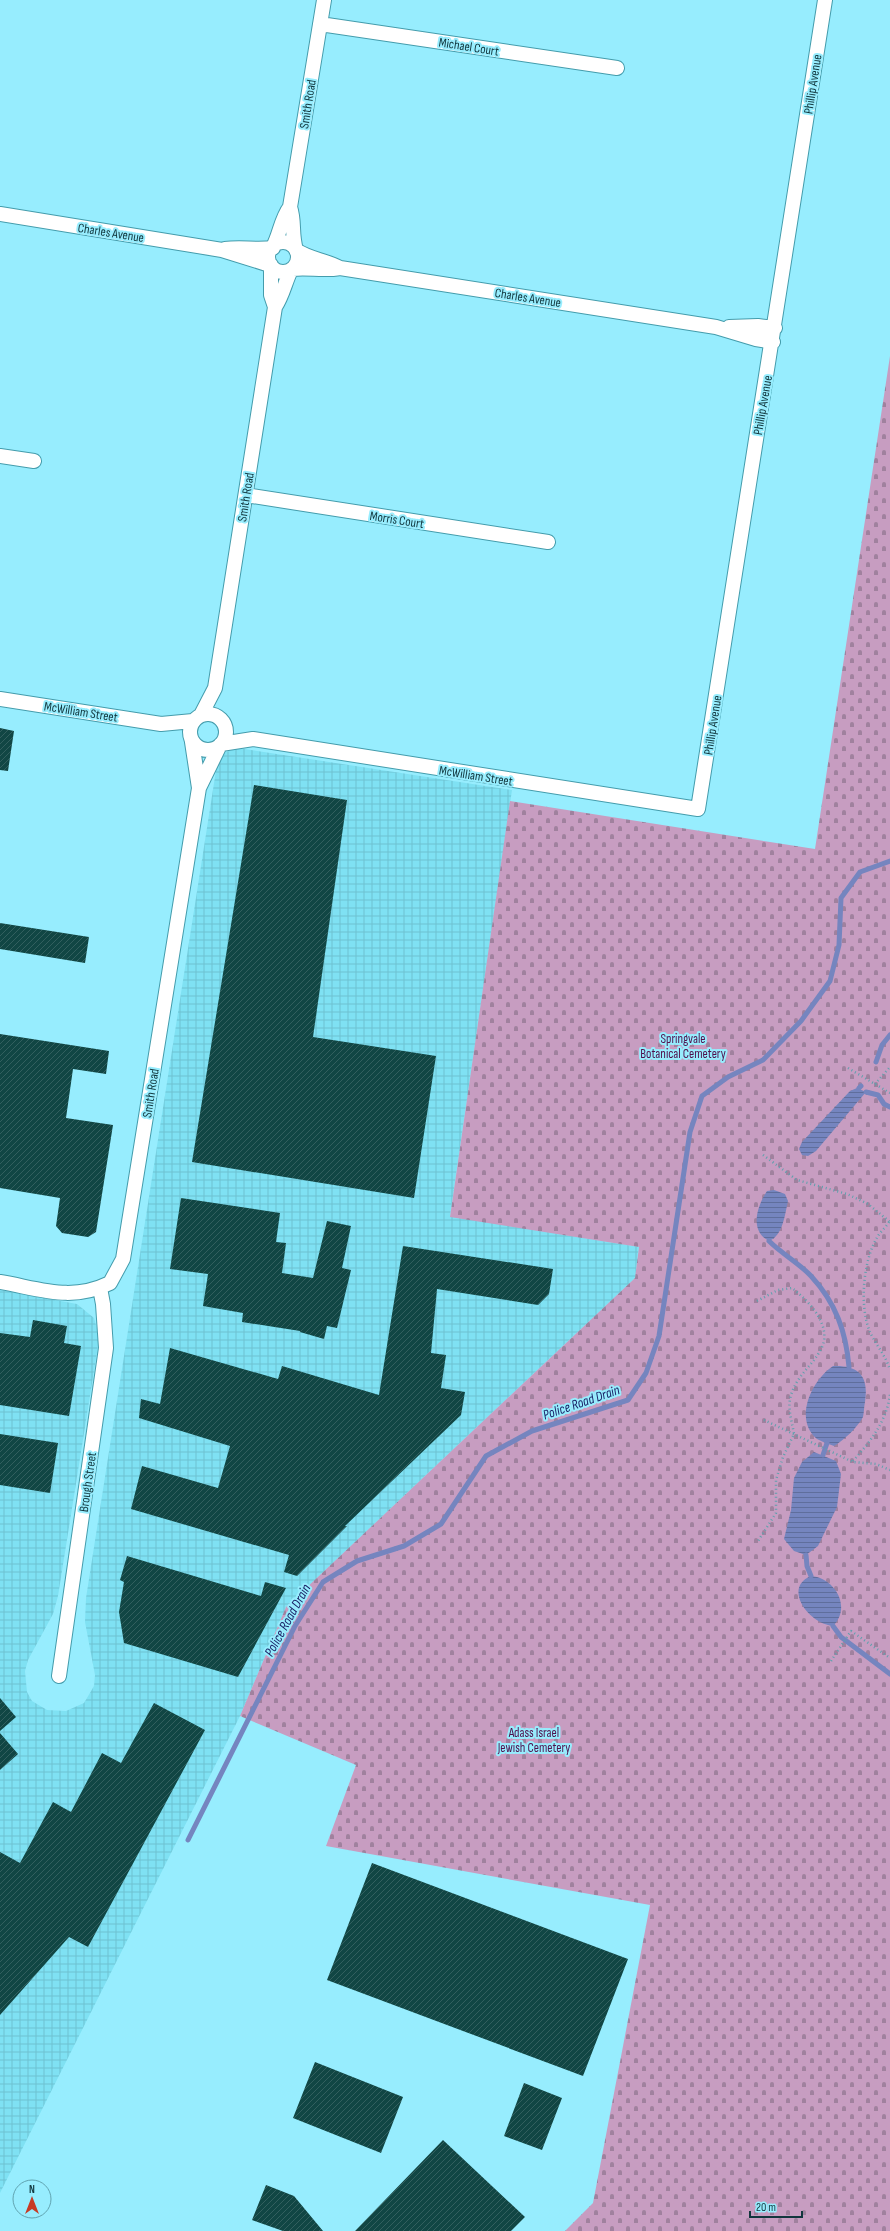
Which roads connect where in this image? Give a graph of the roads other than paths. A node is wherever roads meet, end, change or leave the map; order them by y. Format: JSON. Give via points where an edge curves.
{"nodes":[{"id":1,"x":324,"y":0,"type":"edge"},
{"id":2,"x":825,"y":0,"type":"edge"},
{"id":3,"x":320,"y":24,"type":"junction"},
{"id":4,"x":617,"y":68,"type":"dead end"},
{"id":5,"x":290,"y":207,"type":"junction"},
{"id":6,"x":0,"y":214,"type":"edge"},
{"id":7,"x":273,"y":248,"type":"junction"},
{"id":8,"x":222,"y":250,"type":"junction"},
{"id":9,"x":296,"y":250,"type":"junction"},
{"id":10,"x":271,"y":265,"type":"junction"},
{"id":11,"x":340,"y":268,"type":"junction"},
{"id":12,"x":291,"y":270,"type":"junction"},
{"id":13,"x":275,"y":307,"type":"junction"},
{"id":14,"x":774,"y":335,"type":"junction"},
{"id":15,"x":0,"y":456,"type":"edge"},
{"id":16,"x":34,"y":461,"type":"dead end"},
{"id":17,"x":246,"y":495,"type":"junction"},
{"id":18,"x":548,"y":542,"type":"dead end"},
{"id":19,"x":215,"y":688,"type":"junction"},
{"id":20,"x":0,"y":699,"type":"edge"},
{"id":21,"x":197,"y":718,"type":"junction"},
{"id":22,"x":222,"y":722,"type":"junction"},
{"id":23,"x":161,"y":724,"type":"junction"},
{"id":24,"x":253,"y":739,"type":"junction"},
{"id":25,"x":192,"y":741,"type":"junction"},
{"id":26,"x":221,"y":744,"type":"junction"},
{"id":27,"x":199,"y":788,"type":"junction"},
{"id":28,"x":698,"y":809,"type":"joint"},
{"id":29,"x":0,"y":1282,"type":"edge"},
{"id":30,"x":100,"y":1288,"type":"junction"},
{"id":31,"x":59,"y":1676,"type":"dead end"}],
"edges":[{"from":1,"to":3,"type":"street","name":"Smith Road"},
{"from":2,"to":14,"type":"street","name":"Phillip Avenue"},
{"from":3,"to":4,"type":"street","name":"Michael Court"},
{"from":3,"to":5,"type":"street","name":"Smith Road"},
{"from":5,"to":7,"type":"street","name":"Smith Road","via":[[284,216]]},
{"from":5,"to":9,"type":"street","name":"Smith Road"},
{"from":6,"to":8,"type":"street","name":"Charles Avenue"},
{"from":7,"to":8,"type":"street","name":"Charles Avenue","via":[[241,247]]},
{"from":7,"to":9,"type":"street","via":[[285,243]]},
{"from":7,"to":10,"type":"street","via":[[269,256]]},
{"from":8,"to":10,"type":"street","name":"Charles Avenue"},
{"from":9,"to":11,"type":"street","name":"Charles Avenue","via":[[305,256],[326,260]]},
{"from":9,"to":12,"type":"street","via":[[297,263]]},
{"from":10,"to":12,"type":"street","via":[[282,272]]},
{"from":10,"to":13,"type":"street","name":"Smith Road","via":[[271,295]]},
{"from":11,"to":12,"type":"street","name":"Charles Avenue"},
{"from":11,"to":14,"type":"street","name":"Charles Avenue","via":[[716,327],[756,339]]},
{"from":12,"to":13,"type":"street","name":"Smith Road"},
{"from":13,"to":17,"type":"street","name":"Smith Road"},
{"from":14,"to":28,"type":"street","name":"Phillip Avenue"},
{"from":15,"to":16,"type":"street"},
{"from":17,"to":18,"type":"street","name":"Morris Court"},
{"from":17,"to":19,"type":"street","name":"Smith Road"},
{"from":19,"to":21,"type":"street","name":"Smith Road"},
{"from":19,"to":22,"type":"street","name":"Smith Road"},
{"from":20,"to":23,"type":"street","name":"McWilliam Street"},
{"from":21,"to":22,"type":"street","via":[[211,714]]},
{"from":21,"to":23,"type":"street","name":"McWilliam Street"},
{"from":21,"to":25,"type":"street","via":[[189,730]]},
{"from":22,"to":24,"type":"street","name":"McWilliam Street"},
{"from":22,"to":26,"type":"street","via":[[226,735]]},
{"from":23,"to":25,"type":"street","name":"McWilliam Street"},
{"from":24,"to":26,"type":"street","name":"McWilliam Street"},
{"from":24,"to":28,"type":"street","name":"McWilliam Street"},
{"from":25,"to":26,"type":"street","via":[[204,750]]},
{"from":25,"to":27,"type":"street","name":"Smith Road"},
{"from":26,"to":27,"type":"street","name":"Smith Road"},
{"from":27,"to":30,"type":"street","name":"Smith Road","via":[[123,1259],[110,1283]]},
{"from":29,"to":30,"type":"street","name":"Smith Road","via":[[70,1294],[86,1293]]},
{"from":30,"to":31,"type":"street","name":"Brough Street","via":[[106,1348]]}]}
